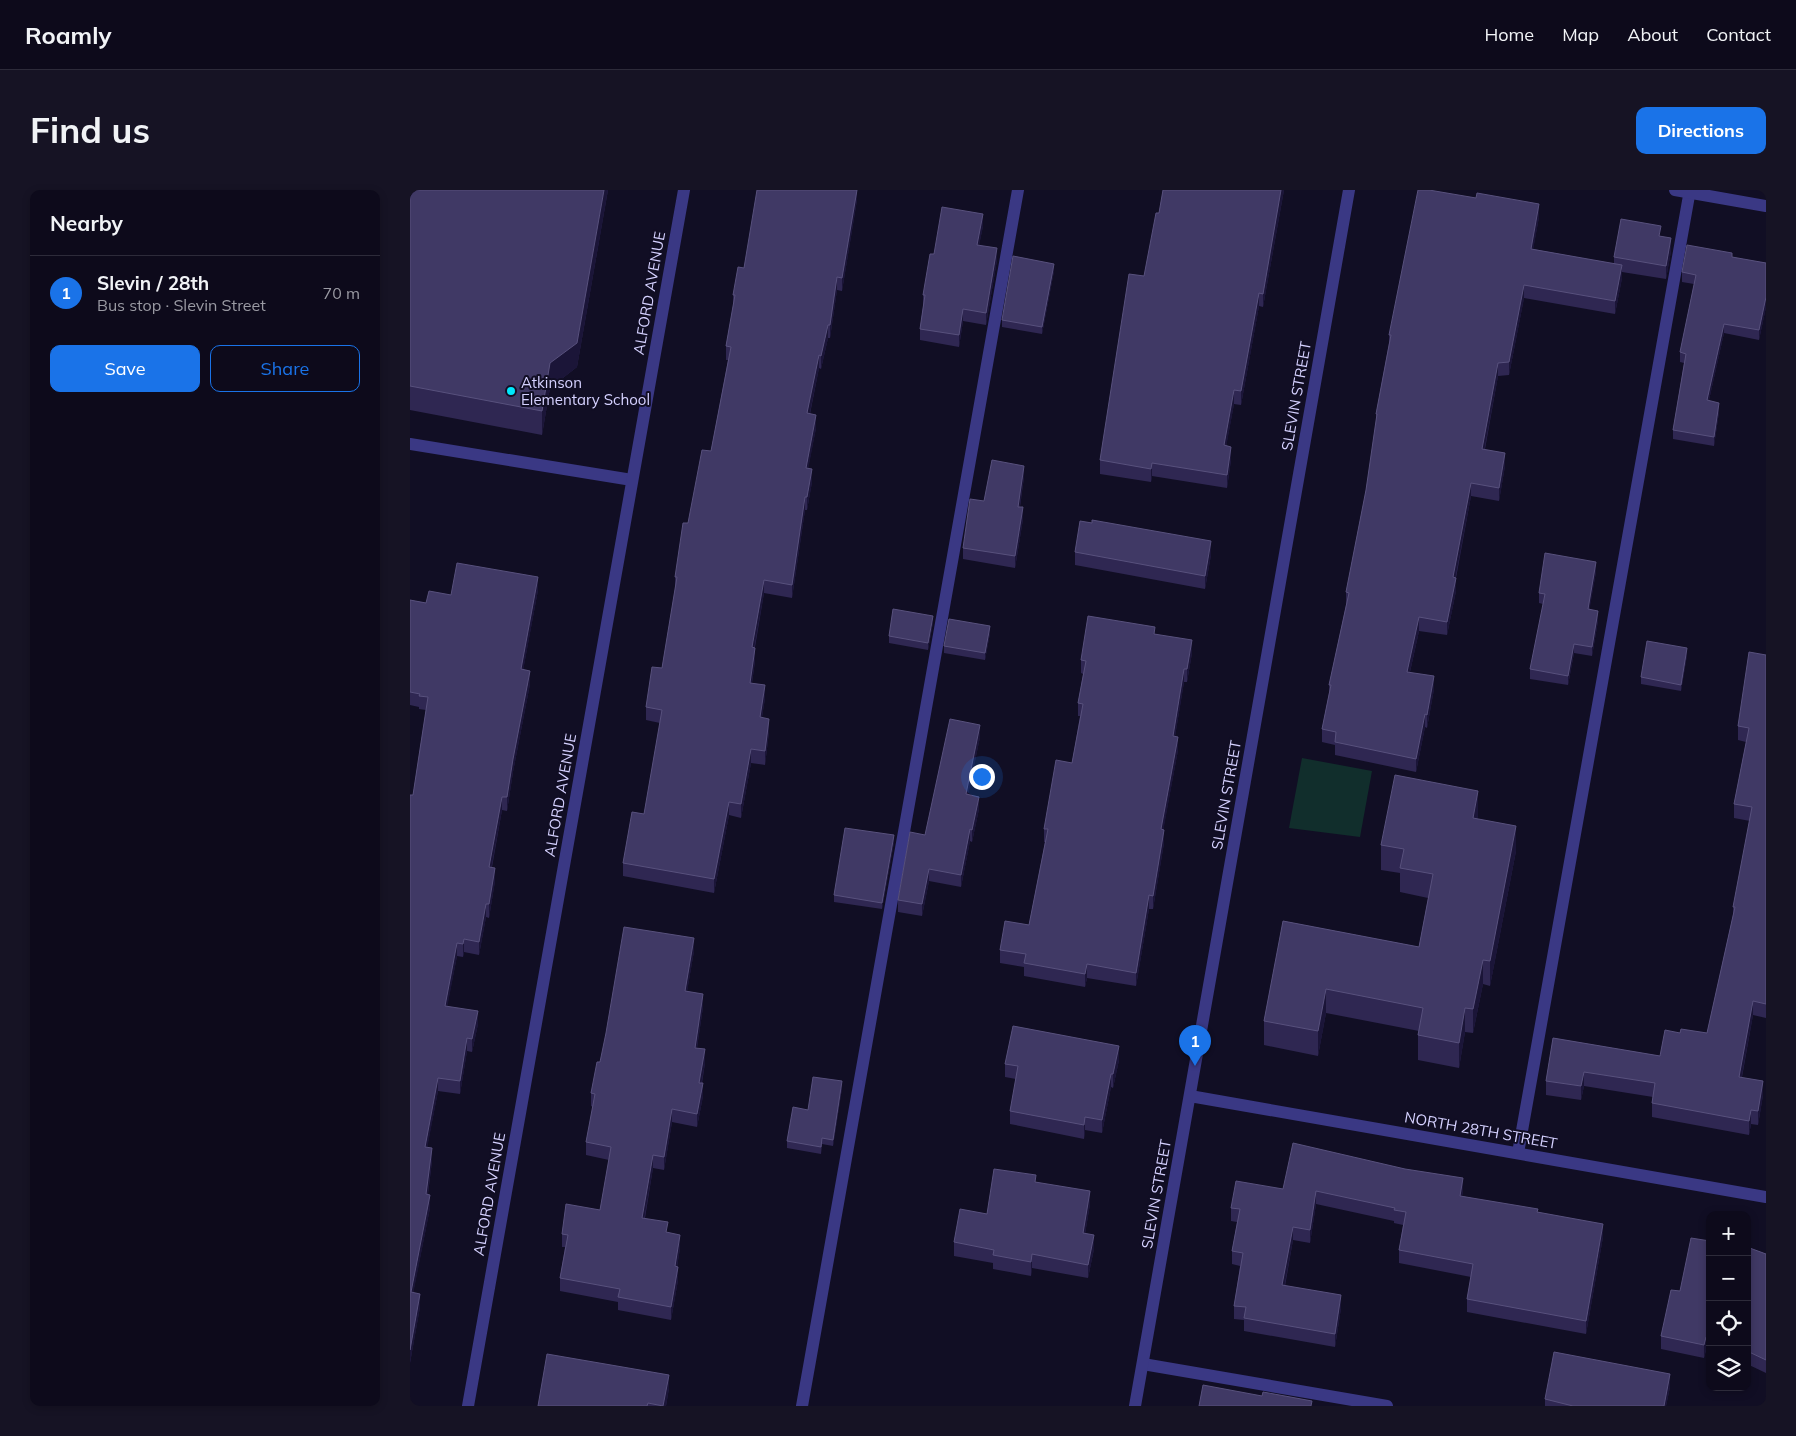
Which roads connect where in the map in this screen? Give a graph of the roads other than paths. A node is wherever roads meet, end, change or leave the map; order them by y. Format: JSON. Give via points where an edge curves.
{"nodes":[{"id":1,"x":684,"y":190,"type":"edge"},
{"id":2,"x":1018,"y":190,"type":"edge"},
{"id":3,"x":1349,"y":190,"type":"edge"},
{"id":4,"x":1675,"y":190,"type":"edge"},
{"id":5,"x":1690,"y":191,"type":"edge"},
{"id":6,"x":1766,"y":206,"type":"edge"},
{"id":7,"x":410,"y":444,"type":"edge"},
{"id":8,"x":632,"y":480,"type":"junction"},
{"id":9,"x":1190,"y":1096,"type":"junction"},
{"id":10,"x":1518,"y":1153,"type":"junction"},
{"id":11,"x":1766,"y":1197,"type":"edge"},
{"id":12,"x":1143,"y":1364,"type":"junction"},
{"id":13,"x":468,"y":1406,"type":"edge"},
{"id":14,"x":802,"y":1406,"type":"edge"},
{"id":15,"x":1135,"y":1406,"type":"edge"},
{"id":16,"x":1387,"y":1406,"type":"edge"}],
"edges":[{"from":1,"to":8,"type":"street","name":"ALFORD AVENUE"},
{"from":2,"to":14,"type":"street"},
{"from":3,"to":9,"type":"street","name":"SLEVIN STREET"},
{"from":4,"to":5,"type":"street"},
{"from":5,"to":6,"type":"street"},
{"from":5,"to":10,"type":"street"},
{"from":7,"to":8,"type":"street"},
{"from":8,"to":13,"type":"street","name":"ALFORD AVENUE"},
{"from":9,"to":10,"type":"street","name":"NORTH 28TH STREET"},
{"from":9,"to":12,"type":"street","name":"SLEVIN STREET"},
{"from":10,"to":11,"type":"street","name":"NORTH 28TH STREET"},
{"from":12,"to":15,"type":"street","name":"SLEVIN STREET"},
{"from":12,"to":16,"type":"street"}]}
